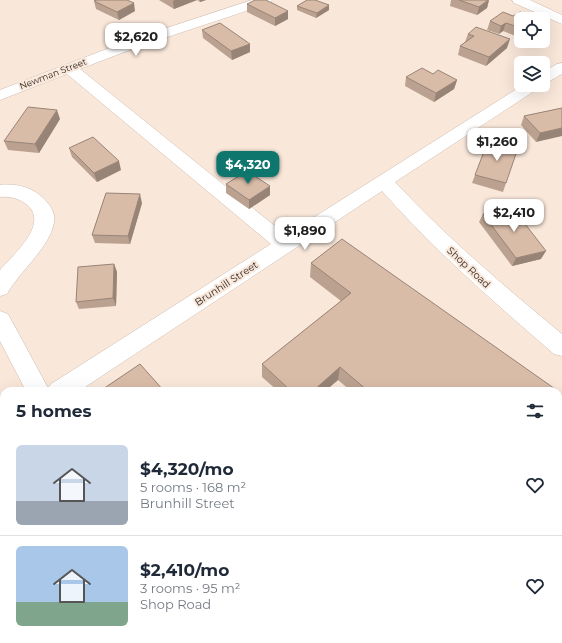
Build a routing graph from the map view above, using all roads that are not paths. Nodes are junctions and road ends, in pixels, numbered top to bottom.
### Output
1 (265, 0) edge
2 (519, 0) edge
3 (562, 20) edge
4 (562, 67) edge
5 (68, 68) junction
6 (550, 75) edge
7 (523, 92) edge
8 (0, 95) edge
9 (383, 181) junction
10 (0, 191) edge
11 (285, 245) junction
12 (0, 288) edge
13 (0, 320) edge
14 (562, 347) edge
15 (36, 387) edge
16 (65, 387) edge

1 - 5 street, Newman Street
2 - 3 street
4 - 6 street
5 - 8 street, Newman Street
5 - 11 street
7 - 9 street, Brunhill Street
9 - 11 street, Brunhill Street
9 - 14 street, Shop Road
10 - 12 street
11 - 16 street, Brunhill Street
13 - 15 street

